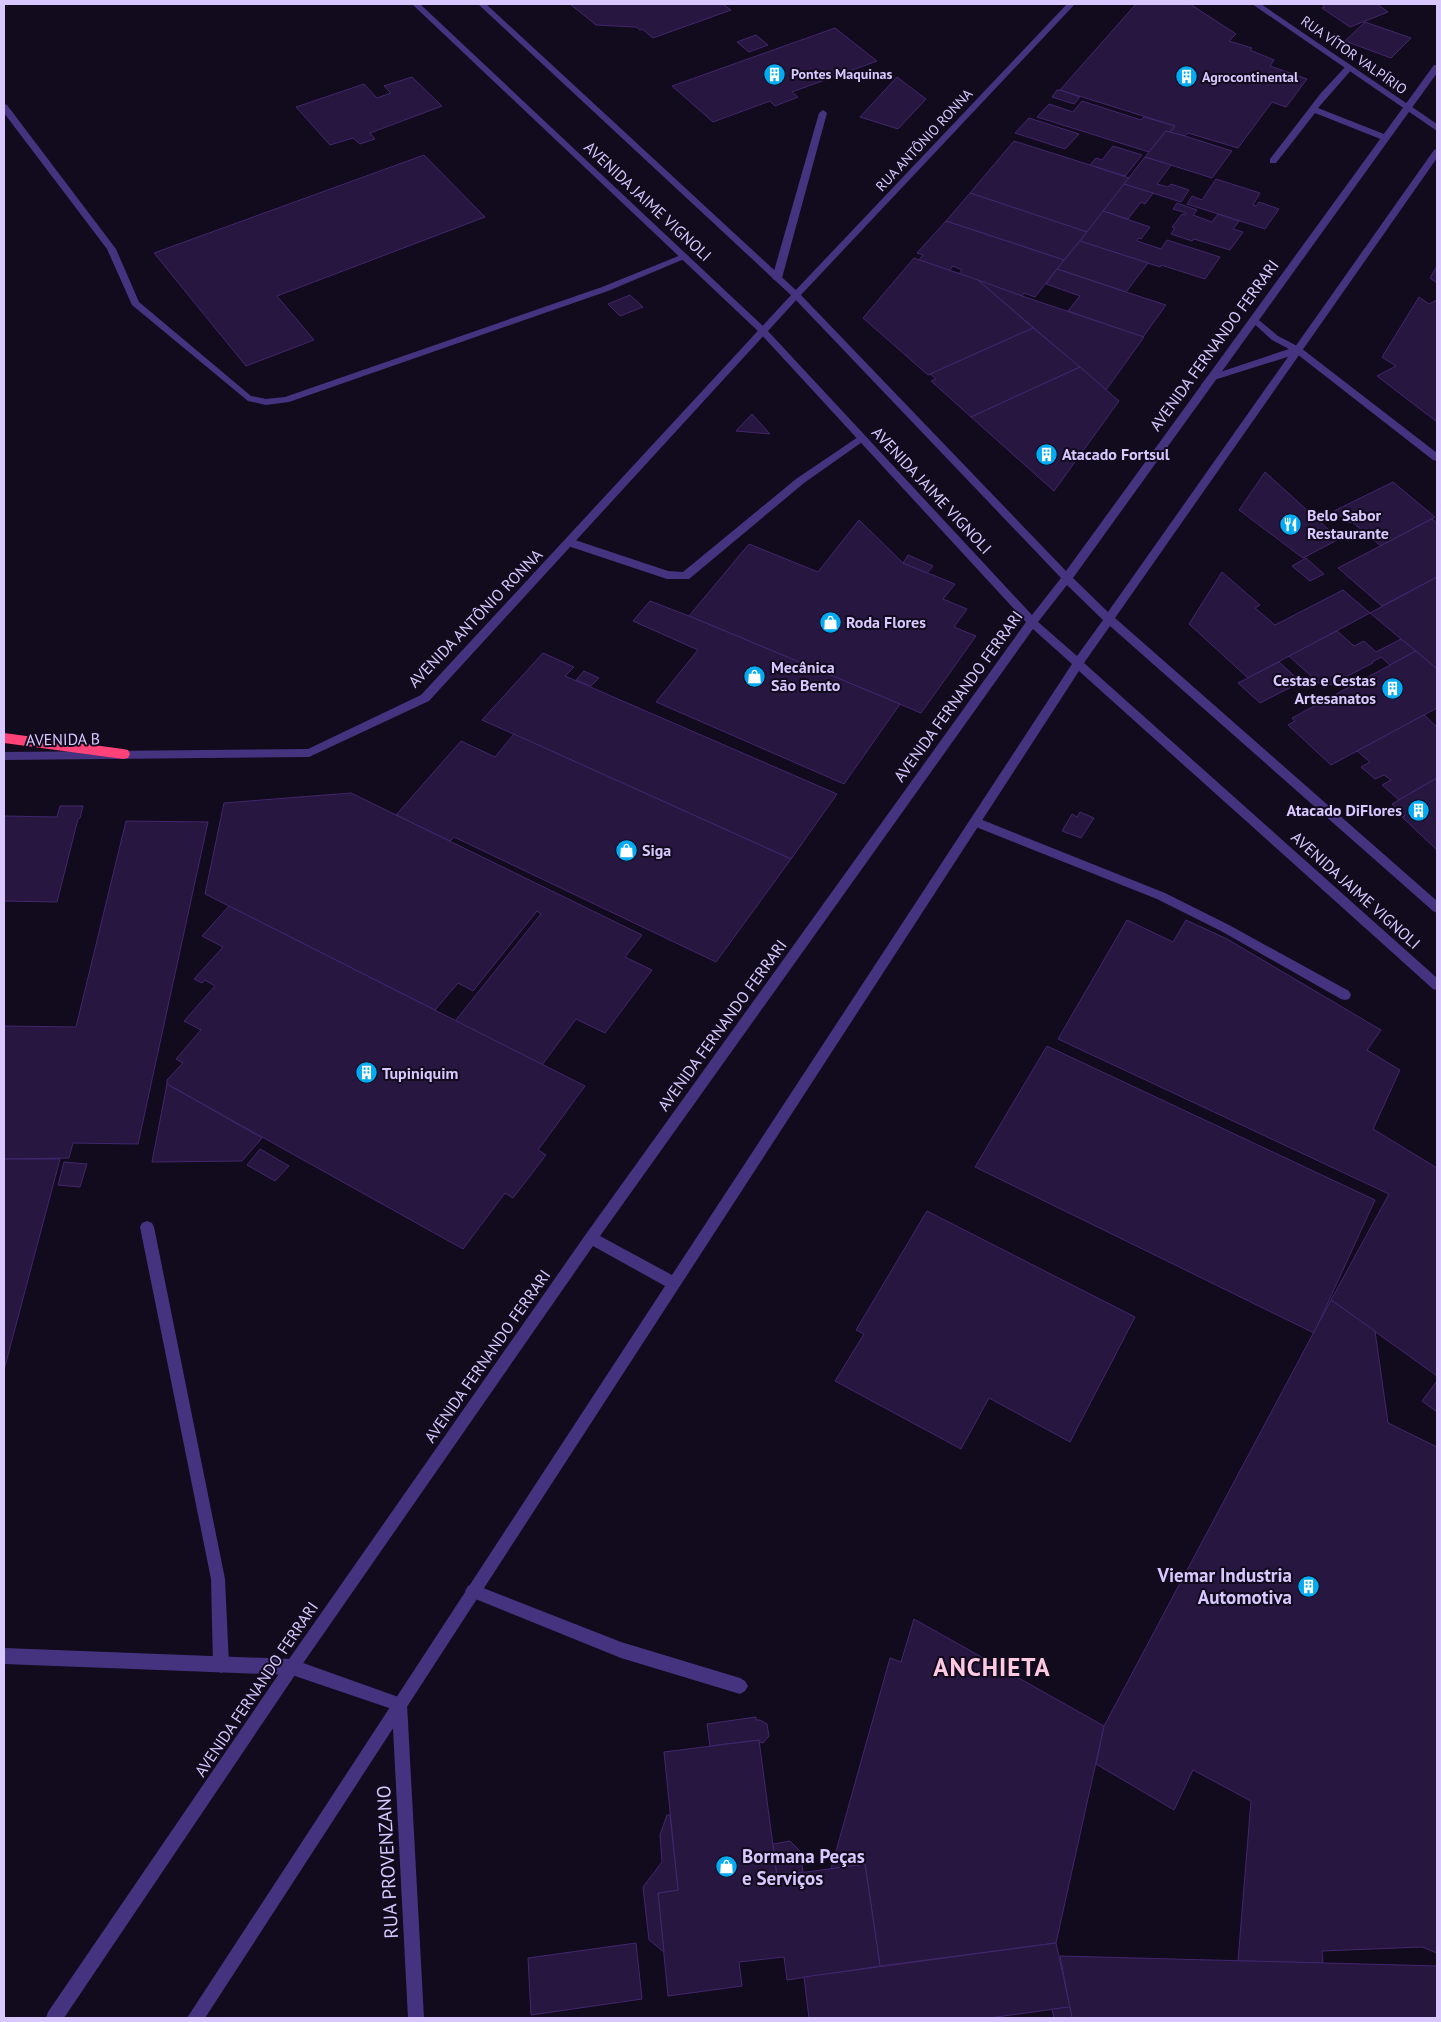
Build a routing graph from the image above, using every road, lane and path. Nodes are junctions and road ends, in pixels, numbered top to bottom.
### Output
1 (416, 4) edge
2 (482, 4) edge
3 (1072, 4) edge
4 (1256, 4) edge
5 (1437, 67) edge
6 (1348, 68) junction
7 (4, 107) edge
8 (1407, 108) junction
9 (1313, 110) junction
10 (823, 113) dead end
11 (1437, 128) edge
12 (1386, 138) junction
13 (1437, 152) edge
14 (1273, 161) dead end
15 (684, 257) junction
16 (777, 278) junction
17 (796, 295) junction
18 (1254, 319) junction
19 (763, 331) junction
20 (1298, 350) junction
21 (1204, 388) junction
22 (861, 438) junction
23 (1437, 458) edge
24 (569, 542) junction
25 (1066, 578) junction
26 (1109, 619) junction
27 (1032, 622) junction
28 (1079, 662) junction
29 (4, 738) edge
30 (123, 754) junction
31 (4, 756) edge
32 (974, 822) junction
33 (1437, 908) edge
34 (1437, 985) edge
35 (1345, 995) dead end
36 (147, 1227) dead end
37 (591, 1238) junction
38 (673, 1283) junction
39 (473, 1590) junction
40 (4, 1656) edge
41 (221, 1665) junction
42 (292, 1666) junction
43 (740, 1686) dead end
44 (399, 1704) junction
45 (54, 2018) edge
46 (195, 2018) edge
47 (416, 2018) edge

1 - 15 street, AVENIDA JAIME VIGNOLI
2 - 16 street, AVENIDA JAIME VIGNOLI
3 - 17 street, RUA ANTÔNIO RONNA
4 - 6 street, RUA VÍTOR VALPÍRIO
5 - 8 street, AVENIDA FERNANDO FERRARI
6 - 8 street, RUA VÍTOR VALPÍRIO
6 - 9 street
7 - 15 street
8 - 11 street, RUA VÍTOR VALPÍRIO
8 - 12 street, AVENIDA FERNANDO FERRARI
9 - 12 street
9 - 14 street
10 - 16 street
12 - 18 street, AVENIDA FERNANDO FERRARI
13 - 20 street
15 - 19 street, AVENIDA JAIME VIGNOLI
16 - 17 street, AVENIDA JAIME VIGNOLI
17 - 19 street, RUA ANTÔNIO RONNA
17 - 25 street, AVENIDA JAIME VIGNOLI
18 - 20 street
18 - 21 street, AVENIDA FERNANDO FERRARI
19 - 22 street, AVENIDA JAIME VIGNOLI
19 - 24 street, AVENIDA ANTÔNIO RONNA
20 - 21 street
20 - 23 street
20 - 26 street
21 - 25 street, AVENIDA FERNANDO FERRARI
22 - 24 street
22 - 27 street, AVENIDA JAIME VIGNOLI
24 - 30 street, AVENIDA ANTÔNIO RONNA
25 - 26 street, AVENIDA JAIME VIGNOLI
25 - 27 street, AVENIDA FERNANDO FERRARI
26 - 28 street
26 - 33 street, AVENIDA JAIME VIGNOLI
27 - 28 street, AVENIDA JAIME VIGNOLI
27 - 37 street, AVENIDA FERNANDO FERRARI
28 - 32 street
28 - 34 street, AVENIDA JAIME VIGNOLI
29 - 30 highway
30 - 31 street, AVENIDA B
32 - 35 street
32 - 38 street
36 - 41 street
37 - 38 street
37 - 42 street, AVENIDA FERNANDO FERRARI
38 - 39 street
39 - 43 street
39 - 44 street
40 - 41 street
41 - 42 street
42 - 44 street
42 - 45 street, AVENIDA FERNANDO FERRARI
44 - 46 street
44 - 47 street, RUA PROVENZANO

